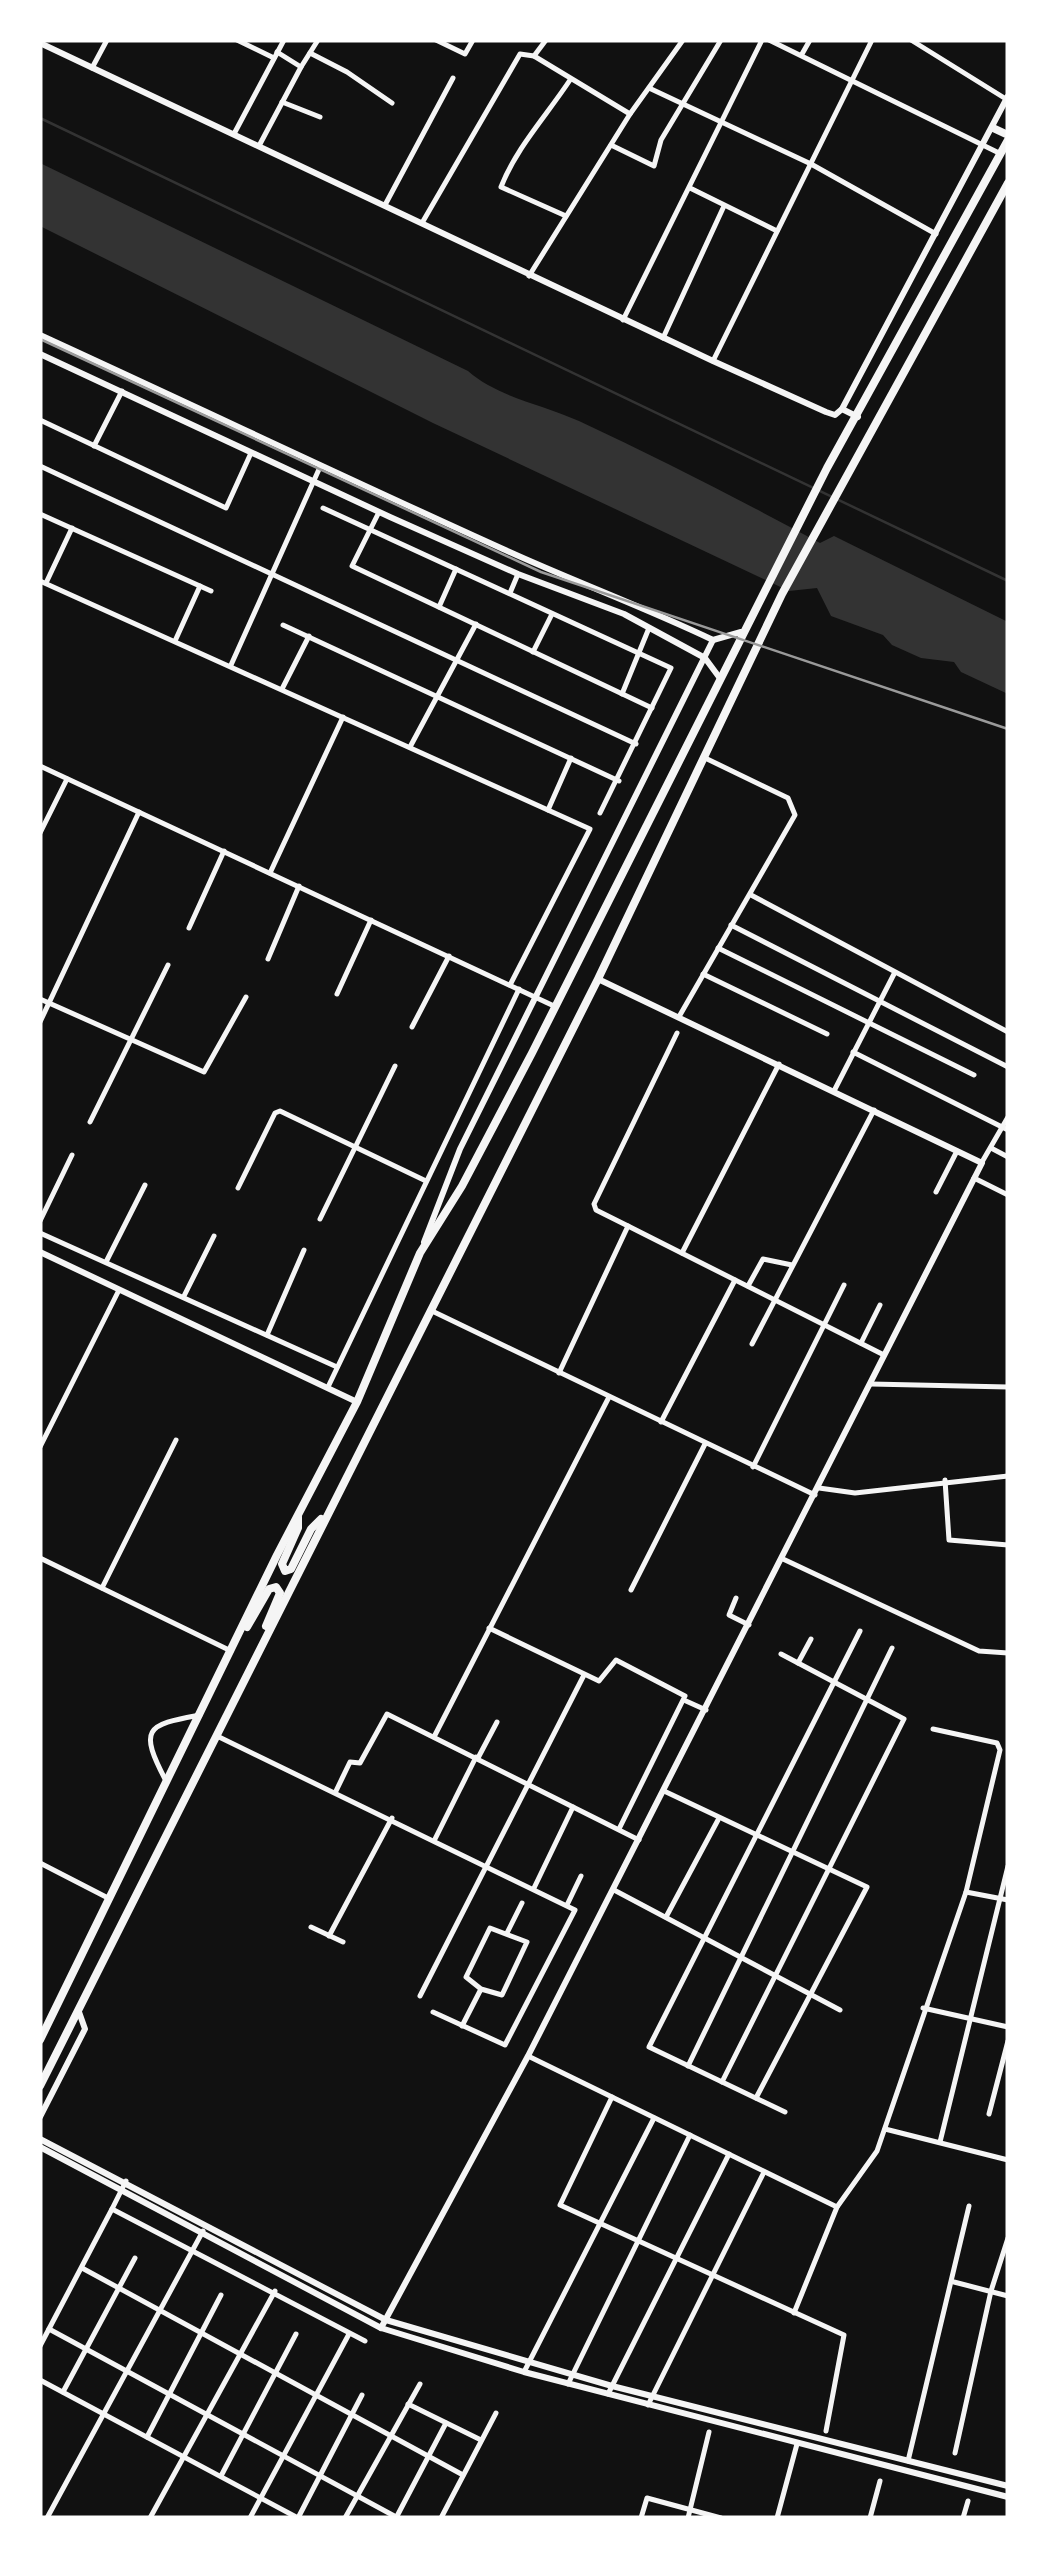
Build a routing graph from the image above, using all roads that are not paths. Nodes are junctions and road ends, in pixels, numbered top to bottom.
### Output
1 (107, 40) edge
2 (236, 40) edge
3 (284, 40) edge
4 (318, 40) edge
5 (436, 40) edge
6 (472, 40) edge
7 (546, 40) edge
8 (684, 40) edge
9 (721, 40) edge
10 (766, 40) edge
11 (810, 40) edge
12 (872, 40) edge
13 (911, 40) edge
14 (42, 42) edge
15 (310, 54) junction
16 (802, 54) junction
17 (276, 55) junction
18 (534, 56) junction
19 (301, 67) junction
20 (92, 68) junction
21 (453, 78) dead end
22 (570, 80) junction
23 (851, 83) junction
24 (649, 88) junction
25 (1007, 97) edge
26 (282, 102) junction
27 (392, 103) dead end
28 (681, 103) junction
29 (630, 114) junction
30 (320, 117) dead end
31 (719, 122) junction
32 (993, 128) junction
33 (235, 132) junction
34 (1008, 138) edge
35 (260, 144) junction
36 (610, 144) junction
37 (985, 145) junction
38 (1001, 153) junction
39 (811, 164) junction
40 (1008, 183) edge
41 (690, 188) junction
42 (385, 205) junction
43 (724, 206) junction
44 (566, 216) junction
45 (422, 223) junction
46 (778, 232) junction
47 (936, 234) junction
48 (529, 276) junction
49 (623, 320) junction
50 (40, 334) edge
51 (663, 338) junction
52 (40, 354) edge
53 (713, 361) junction
54 (111, 368) junction
55 (104, 384) junction
56 (122, 391) junction
57 (842, 410) junction
58 (858, 416) junction
59 (40, 420) edge
60 (94, 446) junction
61 (252, 451) junction
62 (40, 466) edge
63 (320, 467) junction
64 (314, 481) junction
65 (324, 508) dead end
66 (379, 512) junction
67 (40, 514) edge
68 (72, 528) junction
69 (370, 529) junction
70 (456, 569) junction
71 (518, 574) junction
72 (271, 575) junction
73 (43, 582) edge
74 (200, 586) junction
75 (211, 591) dead end
76 (510, 593) junction
77 (439, 607) junction
78 (552, 613) junction
79 (476, 624) junction
80 (284, 625) dead end
81 (650, 628) junction
82 (740, 632) junction
83 (309, 636) junction
84 (713, 640) junction
85 (175, 641) junction
86 (533, 652) junction
87 (641, 654) junction
88 (705, 658) junction
89 (454, 660) junction
90 (231, 666) junction
91 (719, 677) junction
92 (282, 689) junction
93 (622, 694) junction
94 (436, 695) junction
95 (652, 708) junction
96 (344, 717) junction
97 (636, 744) junction
98 (410, 747) junction
99 (703, 757) junction
100 (571, 758) junction
101 (40, 766) edge
102 (67, 778) junction
103 (619, 781) junction
104 (548, 810) junction
105 (139, 812) junction
106 (600, 813) dead end
107 (40, 833) edge
108 (224, 851) junction
109 (270, 873) junction
110 (299, 886) junction
111 (750, 894) junction
112 (371, 920) junction
113 (731, 924) junction
114 (189, 928) dead end
115 (718, 948) junction
116 (449, 956) junction
117 (268, 958) dead end
118 (168, 965) dead end
119 (703, 974) junction
120 (894, 974) junction
121 (598, 979) junction
122 (510, 984) junction
123 (519, 989) junction
124 (337, 994) dead end
125 (246, 996) dead end
126 (536, 996) junction
127 (40, 1000) edge
128 (880, 1002) junction
129 (49, 1004) junction
130 (554, 1006) junction
131 (680, 1016) junction
132 (40, 1022) edge
133 (868, 1023) junction
134 (412, 1027) dead end
135 (1008, 1032) edge
136 (677, 1033) dead end
137 (827, 1034) dead end
138 (130, 1040) junction
139 (853, 1052) junction
140 (780, 1063) junction
141 (395, 1066) dead end
142 (1008, 1066) edge
143 (974, 1075) dead end
144 (834, 1091) junction
145 (874, 1110) junction
146 (1008, 1117) edge
147 (90, 1122) dead end
148 (1005, 1129) edge
149 (355, 1148) junction
150 (991, 1148) junction
151 (957, 1151) junction
152 (72, 1155) dead end
153 (1008, 1157) edge
154 (982, 1163) junction
155 (974, 1178) junction
156 (427, 1182) junction
157 (144, 1185) dead end
158 (238, 1188) dead end
159 (936, 1192) dead end
160 (1008, 1195) edge
161 (320, 1219) dead end
162 (40, 1221) edge
163 (628, 1226) junction
164 (40, 1232) edge
165 (214, 1236) dead end
166 (304, 1250) dead end
167 (40, 1252) edge
168 (420, 1252) junction
169 (682, 1253) junction
170 (106, 1262) junction
171 (792, 1266) junction
172 (736, 1280) junction
173 (844, 1285) dead end
174 (748, 1286) junction
175 (119, 1290) junction
176 (184, 1296) junction
177 (774, 1299) junction
178 (880, 1305) dead end
179 (430, 1310) junction
180 (824, 1324) junction
181 (267, 1335) junction
182 (861, 1343) junction
183 (752, 1344) dead end
184 (886, 1356) junction
185 (338, 1367) junction
186 (559, 1373) junction
187 (871, 1384) junction
188 (1008, 1387) edge
189 (328, 1388) junction
190 (609, 1397) junction
191 (357, 1402) junction
192 (661, 1422) junction
193 (176, 1440) dead end
194 (705, 1444) junction
195 (40, 1448) edge
196 (753, 1467) junction
197 (1008, 1476) edge
198 (944, 1480) junction
199 (817, 1492) junction
200 (328, 1513) junction
201 (298, 1516) junction
202 (1008, 1545) edge
203 (40, 1558) edge
204 (783, 1559) junction
205 (102, 1588) junction
206 (631, 1590) dead end
207 (736, 1598) dead end
208 (749, 1625) junction
209 (489, 1628) junction
210 (860, 1631) dead end
211 (240, 1633) junction
212 (811, 1639) dead end
213 (262, 1644) junction
214 (892, 1648) dead end
215 (231, 1651) junction
216 (781, 1654) dead end
217 (1008, 1654) edge
218 (798, 1663) junction
219 (584, 1674) junction
220 (834, 1682) junction
221 (867, 1698) junction
222 (686, 1701) junction
223 (706, 1710) junction
224 (200, 1714) junction
225 (497, 1722) dead end
226 (932, 1729) dead end
227 (434, 1735) junction
228 (217, 1736) junction
229 (477, 1758) junction
230 (167, 1784) junction
231 (529, 1785) junction
232 (664, 1791) junction
233 (336, 1792) junction
234 (574, 1807) junction
235 (392, 1818) junction
236 (718, 1820) junction
237 (618, 1830) junction
238 (756, 1836) junction
239 (435, 1839) junction
240 (639, 1840) junction
241 (792, 1852) junction
242 (40, 1863) edge
243 (489, 1866) junction
244 (1008, 1866) edge
245 (828, 1868) junction
246 (581, 1876) dead end
247 (534, 1888) junction
248 (614, 1890) junction
249 (966, 1892) junction
250 (1004, 1899) edge
251 (111, 1900) junction
252 (522, 1903) dead end
253 (567, 1904) junction
254 (666, 1917) junction
255 (311, 1927) dead end
256 (507, 1933) junction
257 (328, 1936) junction
258 (704, 1938) junction
259 (343, 1942) dead end
260 (741, 1958) junction
261 (775, 1976) junction
262 (481, 1989) junction
263 (810, 1995) junction
264 (420, 1996) dead end
265 (923, 2008) junction
266 (840, 2010) dead end
267 (78, 2012) junction
268 (434, 2012) dead end
269 (971, 2018) junction
270 (462, 2026) junction
271 (1008, 2027) edge
272 (40, 2040) edge
273 (1008, 2041) edge
274 (528, 2056) junction
275 (688, 2066) junction
276 (722, 2082) junction
277 (40, 2086) edge
278 (612, 2097) junction
279 (756, 2098) junction
280 (785, 2112) dead end
281 (989, 2114) dead end
282 (40, 2118) edge
283 (654, 2118) junction
284 (884, 2128) junction
285 (690, 2135) junction
286 (940, 2142) junction
287 (40, 2143) edge
288 (729, 2154) junction
289 (1008, 2160) edge
290 (764, 2172) junction
291 (124, 2185) junction
292 (969, 2206) dead end
293 (837, 2207) junction
294 (112, 2209) junction
295 (206, 2224) junction
296 (600, 2226) junction
297 (201, 2235) junction
298 (1008, 2238) edge
299 (637, 2242) junction
300 (194, 2250) junction
301 (675, 2257) junction
302 (135, 2258) dead end
303 (82, 2268) junction
304 (711, 2272) junction
305 (954, 2282) junction
306 (119, 2287) junction
307 (275, 2290) junction
308 (991, 2291) junction
309 (221, 2295) dead end
310 (1008, 2296) edge
311 (161, 2310) junction
312 (794, 2314) junction
313 (386, 2320) junction
314 (382, 2328) junction
315 (49, 2329) junction
316 (200, 2334) junction
317 (296, 2334) dead end
318 (349, 2334) junction
319 (366, 2341) dead end
320 (40, 2346) edge
321 (86, 2349) junction
322 (240, 2355) junction
323 (530, 2363) junction
324 (524, 2372) junction
325 (277, 2373) junction
326 (126, 2374) junction
327 (572, 2374) junction
328 (40, 2380) edge
329 (420, 2384) dead end
330 (568, 2384) junction
331 (612, 2386) junction
332 (63, 2392) junction
333 (316, 2394) junction
334 (608, 2394) junction
335 (652, 2394) junction
336 (168, 2395) junction
337 (362, 2396) dead end
338 (408, 2404) junction
339 (648, 2405) junction
340 (701, 2408) junction
341 (496, 2413) dead end
342 (104, 2414) junction
343 (207, 2414) junction
344 (352, 2416) junction
345 (699, 2417) junction
346 (446, 2423) junction
347 (709, 2432) dead end
348 (826, 2432) dead end
349 (244, 2434) junction
350 (147, 2437) junction
351 (798, 2437) junction
352 (390, 2438) junction
353 (481, 2440) junction
354 (954, 2454) dead end
355 (184, 2456) junction
356 (283, 2456) junction
357 (428, 2458) junction
358 (906, 2467) junction
359 (463, 2475) junction
360 (221, 2476) junction
361 (319, 2477) junction
362 (880, 2481) dead end
363 (1008, 2486) edge
364 (358, 2497) junction
365 (1008, 2497) edge
366 (261, 2498) junction
367 (968, 2501) dead end
368 (689, 2514) edge
369 (47, 2518) edge
370 (150, 2518) edge
371 (250, 2518) edge
372 (298, 2518) edge
373 (345, 2518) edge
374 (397, 2518) edge
375 (440, 2518) edge
376 (640, 2518) edge
377 (720, 2518) edge
378 (777, 2518) edge
379 (870, 2518) edge
380 (963, 2518) edge

1 - 20 street
2 - 17 street
3 - 17 street
4 - 15 street
5 - 6 street
7 - 18 street
8 - 24 street
9 - 28 street
10 - 16 street
10 - 31 street
11 - 16 street
12 - 23 street
13 - 25 street
14 - 20 street
15 - 19 street
15 - 27 street
16 - 23 street
17 - 19 street
17 - 33 street
18 - 22 street
18 - 45 street
19 - 26 street
20 - 33 street
21 - 42 street
22 - 29 street
22 - 44 street
23 - 37 street
23 - 39 street
24 - 28 street
24 - 29 street
25 - 32 street
26 - 30 street
26 - 35 street
28 - 31 street
28 - 36 street
29 - 36 street
31 - 39 street
31 - 41 street
32 - 34 main road
32 - 37 street
33 - 35 street
34 - 38 main road
35 - 42 street
36 - 44 street
37 - 38 street
37 - 47 street
38 - 58 main road
39 - 46 street
39 - 47 street
40 - 99 main road
41 - 43 street
41 - 49 street
42 - 45 street
43 - 46 street
43 - 51 street
44 - 48 street
45 - 48 street
46 - 53 street
47 - 57 street
48 - 49 street
49 - 51 street
50 - 54 street
51 - 53 street
52 - 55 street
53 - 57 street
54 - 55 street
54 - 63 street
55 - 56 street
56 - 60 street
56 - 61 street
57 - 58 street
58 - 82 main road
59 - 60 street
60 - 61 street
61 - 64 street
62 - 72 street
63 - 64 street
63 - 84 street
64 - 66 street
64 - 72 street
65 - 69 street
66 - 69 street
66 - 71 street
67 - 68 street
68 - 73 street
68 - 74 street
69 - 70 street
69 - 77 street
70 - 76 street
70 - 77 street
71 - 76 street
71 - 81 street
72 - 89 street
72 - 90 street
73 - 85 street
74 - 75 street
74 - 85 street
76 - 78 street
77 - 79 street
78 - 86 street
78 - 87 street
79 - 86 street
79 - 89 street
80 - 83 street
81 - 87 street
81 - 88 street
82 - 84 street
82 - 91 main road
83 - 92 street
83 - 94 street
84 - 88 street
85 - 90 street
86 - 93 street
87 - 93 street
87 - 95 street
88 - 91 street
88 - 126 street
89 - 94 street
89 - 97 street
90 - 92 street
91 - 130 main road
92 - 96 street
93 - 95 street
94 - 98 street
94 - 100 street
95 - 97 street
96 - 98 street
96 - 109 street
97 - 103 street
98 - 104 street
99 - 111 street
99 - 121 main road
100 - 103 street
100 - 104 street
101 - 102 street
102 - 105 street
102 - 107 street
103 - 106 street
104 - 122 street
105 - 108 street
105 - 129 street
108 - 109 street
108 - 114 street
109 - 110 street
110 - 112 street
110 - 117 street
111 - 113 street
111 - 120 street
112 - 116 street
112 - 124 street
113 - 115 street
113 - 128 street
115 - 119 street
115 - 133 street
116 - 122 street
116 - 134 street
118 - 138 street
119 - 131 street
119 - 137 street
120 - 128 street
120 - 135 street
121 - 131 street
121 - 179 main road
122 - 123 street
123 - 126 street
123 - 156 street
125 - 138 street
126 - 130 street
126 - 168 street
127 - 129 street
128 - 133 street
128 - 142 street
129 - 132 street
129 - 138 street
130 - 168 main road
131 - 140 street
133 - 139 street
133 - 143 street
136 - 163 street
138 - 147 street
139 - 144 street
139 - 148 street
140 - 144 street
140 - 169 street
141 - 149 street
144 - 145 street
145 - 151 street
145 - 171 street
146 - 148 street
148 - 150 street
149 - 156 street
149 - 158 street
149 - 161 street
150 - 153 street
150 - 154 street
151 - 154 street
151 - 159 street
152 - 162 street
154 - 155 street
155 - 160 street
155 - 184 street
156 - 185 street
157 - 170 street
163 - 169 street
163 - 186 street
164 - 170 street
165 - 176 street
166 - 181 street
167 - 175 street
168 - 191 main road
169 - 172 street
170 - 176 street
171 - 174 street
171 - 177 street
172 - 174 street
172 - 192 street
173 - 180 street
174 - 177 street
175 - 189 street
175 - 195 street
176 - 181 street
177 - 180 street
177 - 183 street
178 - 182 street
179 - 186 street
179 - 200 main road
180 - 182 street
180 - 196 street
181 - 185 street
182 - 184 street
184 - 187 street
185 - 189 street
186 - 190 street
187 - 188 street
187 - 199 street
189 - 191 street
190 - 192 street
190 - 209 street
191 - 201 main road
192 - 194 street
193 - 205 street
194 - 196 street
194 - 206 street
196 - 199 street
197 - 198 street
198 - 199 street
198 - 202 street
199 - 204 street
200 - 201 main road
200 - 213 main road
201 - 211 main road
203 - 205 street
204 - 208 street
204 - 217 street
205 - 215 street
207 - 208 street
208 - 223 street
209 - 219 street
209 - 227 street
210 - 220 street
211 - 213 main road
211 - 215 main road
212 - 218 street
213 - 228 main road
214 - 221 street
215 - 224 main road
216 - 218 street
218 - 220 street
219 - 222 street
219 - 231 street
220 - 221 street
220 - 238 street
221 - 241 street
221 - 245 street
222 - 223 street
222 - 237 street
223 - 232 street
224 - 230 main road
224 - 230 street
225 - 229 street
226 - 249 street
227 - 229 street
227 - 233 street
228 - 233 street
228 - 267 main road
229 - 231 street
229 - 239 street
230 - 251 main road
231 - 234 street
231 - 243 street
232 - 236 street
232 - 240 street
233 - 235 street
234 - 237 street
234 - 247 street
235 - 239 street
235 - 257 street
236 - 238 street
236 - 254 street
237 - 240 street
238 - 241 street
238 - 258 street
239 - 243 street
240 - 248 street
241 - 245 street
241 - 260 street
242 - 251 street
243 - 247 street
243 - 264 street
244 - 250 street
245 - 261 street
245 - 263 street
246 - 253 street
247 - 253 street
248 - 254 street
248 - 274 street
249 - 250 street
249 - 265 street
250 - 269 street
251 - 272 main road
252 - 256 street
253 - 270 street
254 - 258 street
255 - 257 street
256 - 262 street
256 - 262 street
257 - 259 street
258 - 260 street
258 - 275 street
260 - 261 street
260 - 275 street
261 - 263 street
261 - 276 street
262 - 270 street
263 - 266 street
263 - 279 street
265 - 269 street
265 - 284 street
267 - 277 main road
267 - 282 street
268 - 270 street
269 - 271 street
269 - 286 street
273 - 281 street
274 - 278 street
274 - 313 street
275 - 276 street
276 - 279 street
278 - 283 street
278 - 296 street
279 - 280 street
283 - 285 street
283 - 296 street
284 - 286 street
284 - 293 street
285 - 288 street
285 - 299 street
286 - 289 street
287 - 291 street
287 - 291 street
288 - 290 street
288 - 301 street
290 - 293 street
290 - 304 street
291 - 294 street
291 - 295 street
291 - 297 street
292 - 305 street
293 - 312 street
294 - 300 street
294 - 303 street
295 - 297 street
295 - 313 street
296 - 299 street
296 - 323 street
297 - 300 street
297 - 314 street
298 - 308 street
299 - 301 street
299 - 327 street
300 - 307 street
300 - 311 street
301 - 304 street
301 - 331 street
302 - 306 street
303 - 306 street
303 - 315 street
304 - 312 street
304 - 335 street
305 - 308 street
305 - 358 street
306 - 311 street
306 - 321 street
307 - 318 street
307 - 322 street
308 - 310 street
308 - 354 street
309 - 316 street
311 - 316 street
311 - 326 street
312 - 348 street
313 - 314 street
313 - 323 street
314 - 324 street
315 - 320 street
315 - 321 street
316 - 322 street
316 - 336 street
317 - 325 street
318 - 319 street
318 - 333 street
321 - 326 street
321 - 332 street
322 - 325 street
322 - 343 street
323 - 324 street
323 - 327 street
324 - 330 street
325 - 333 street
325 - 349 street
326 - 336 street
326 - 342 street
327 - 330 street
327 - 331 street
328 - 332 street
329 - 338 street
330 - 334 street
331 - 334 street
331 - 335 street
332 - 342 street
333 - 344 street
333 - 356 street
334 - 339 street
335 - 339 street
335 - 340 street
336 - 343 street
336 - 350 street
337 - 344 street
338 - 346 street
338 - 352 street
339 - 345 street
340 - 345 street
340 - 351 street
341 - 353 street
342 - 350 street
342 - 369 street
343 - 349 street
343 - 355 street
344 - 352 street
344 - 361 street
345 - 351 street
346 - 353 street
346 - 357 street
347 - 368 street
349 - 356 street
349 - 360 street
350 - 355 street
351 - 358 street
351 - 378 street
352 - 357 street
352 - 364 street
353 - 359 street
355 - 360 street
355 - 370 street
356 - 361 street
356 - 366 street
357 - 359 street
357 - 374 street
358 - 363 street
358 - 365 street
359 - 375 street
360 - 366 street
361 - 364 street
361 - 372 street
362 - 379 street
364 - 373 street
364 - 374 street
366 - 371 street
366 - 372 street
367 - 380 street
368 - 376 street
368 - 377 street

